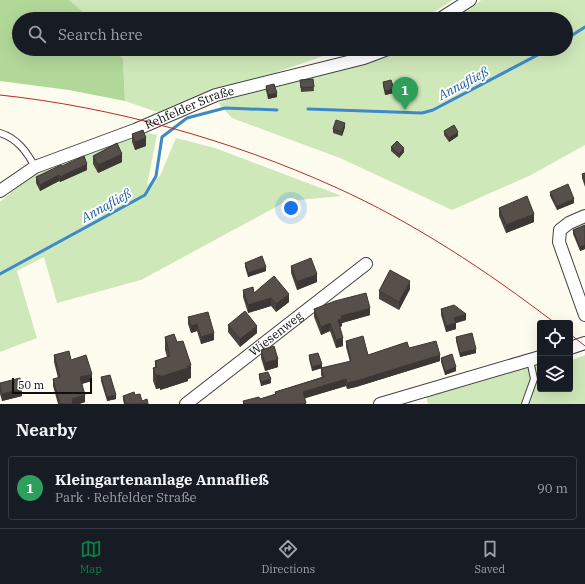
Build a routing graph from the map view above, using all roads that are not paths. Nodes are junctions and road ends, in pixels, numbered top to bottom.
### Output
1 (470, 0) edge
2 (451, 12) edge
3 (369, 56) edge
4 (0, 133) edge
5 (35, 168) junction
6 (0, 191) edge
7 (585, 216) edge
8 (366, 264) dead end
9 (585, 315) edge
10 (585, 343) edge
11 (573, 347) edge
12 (535, 359) edge
13 (186, 404) edge
14 (380, 404) edge
15 (525, 404) edge

1 - 2 street
3 - 5 street, Rehfelder Straße
4 - 5 lane
5 - 6 street, Rehfelder Straße
7 - 9 street
8 - 13 street, Wiesenweg
10 - 11 street
12 - 14 street
12 - 15 lane

